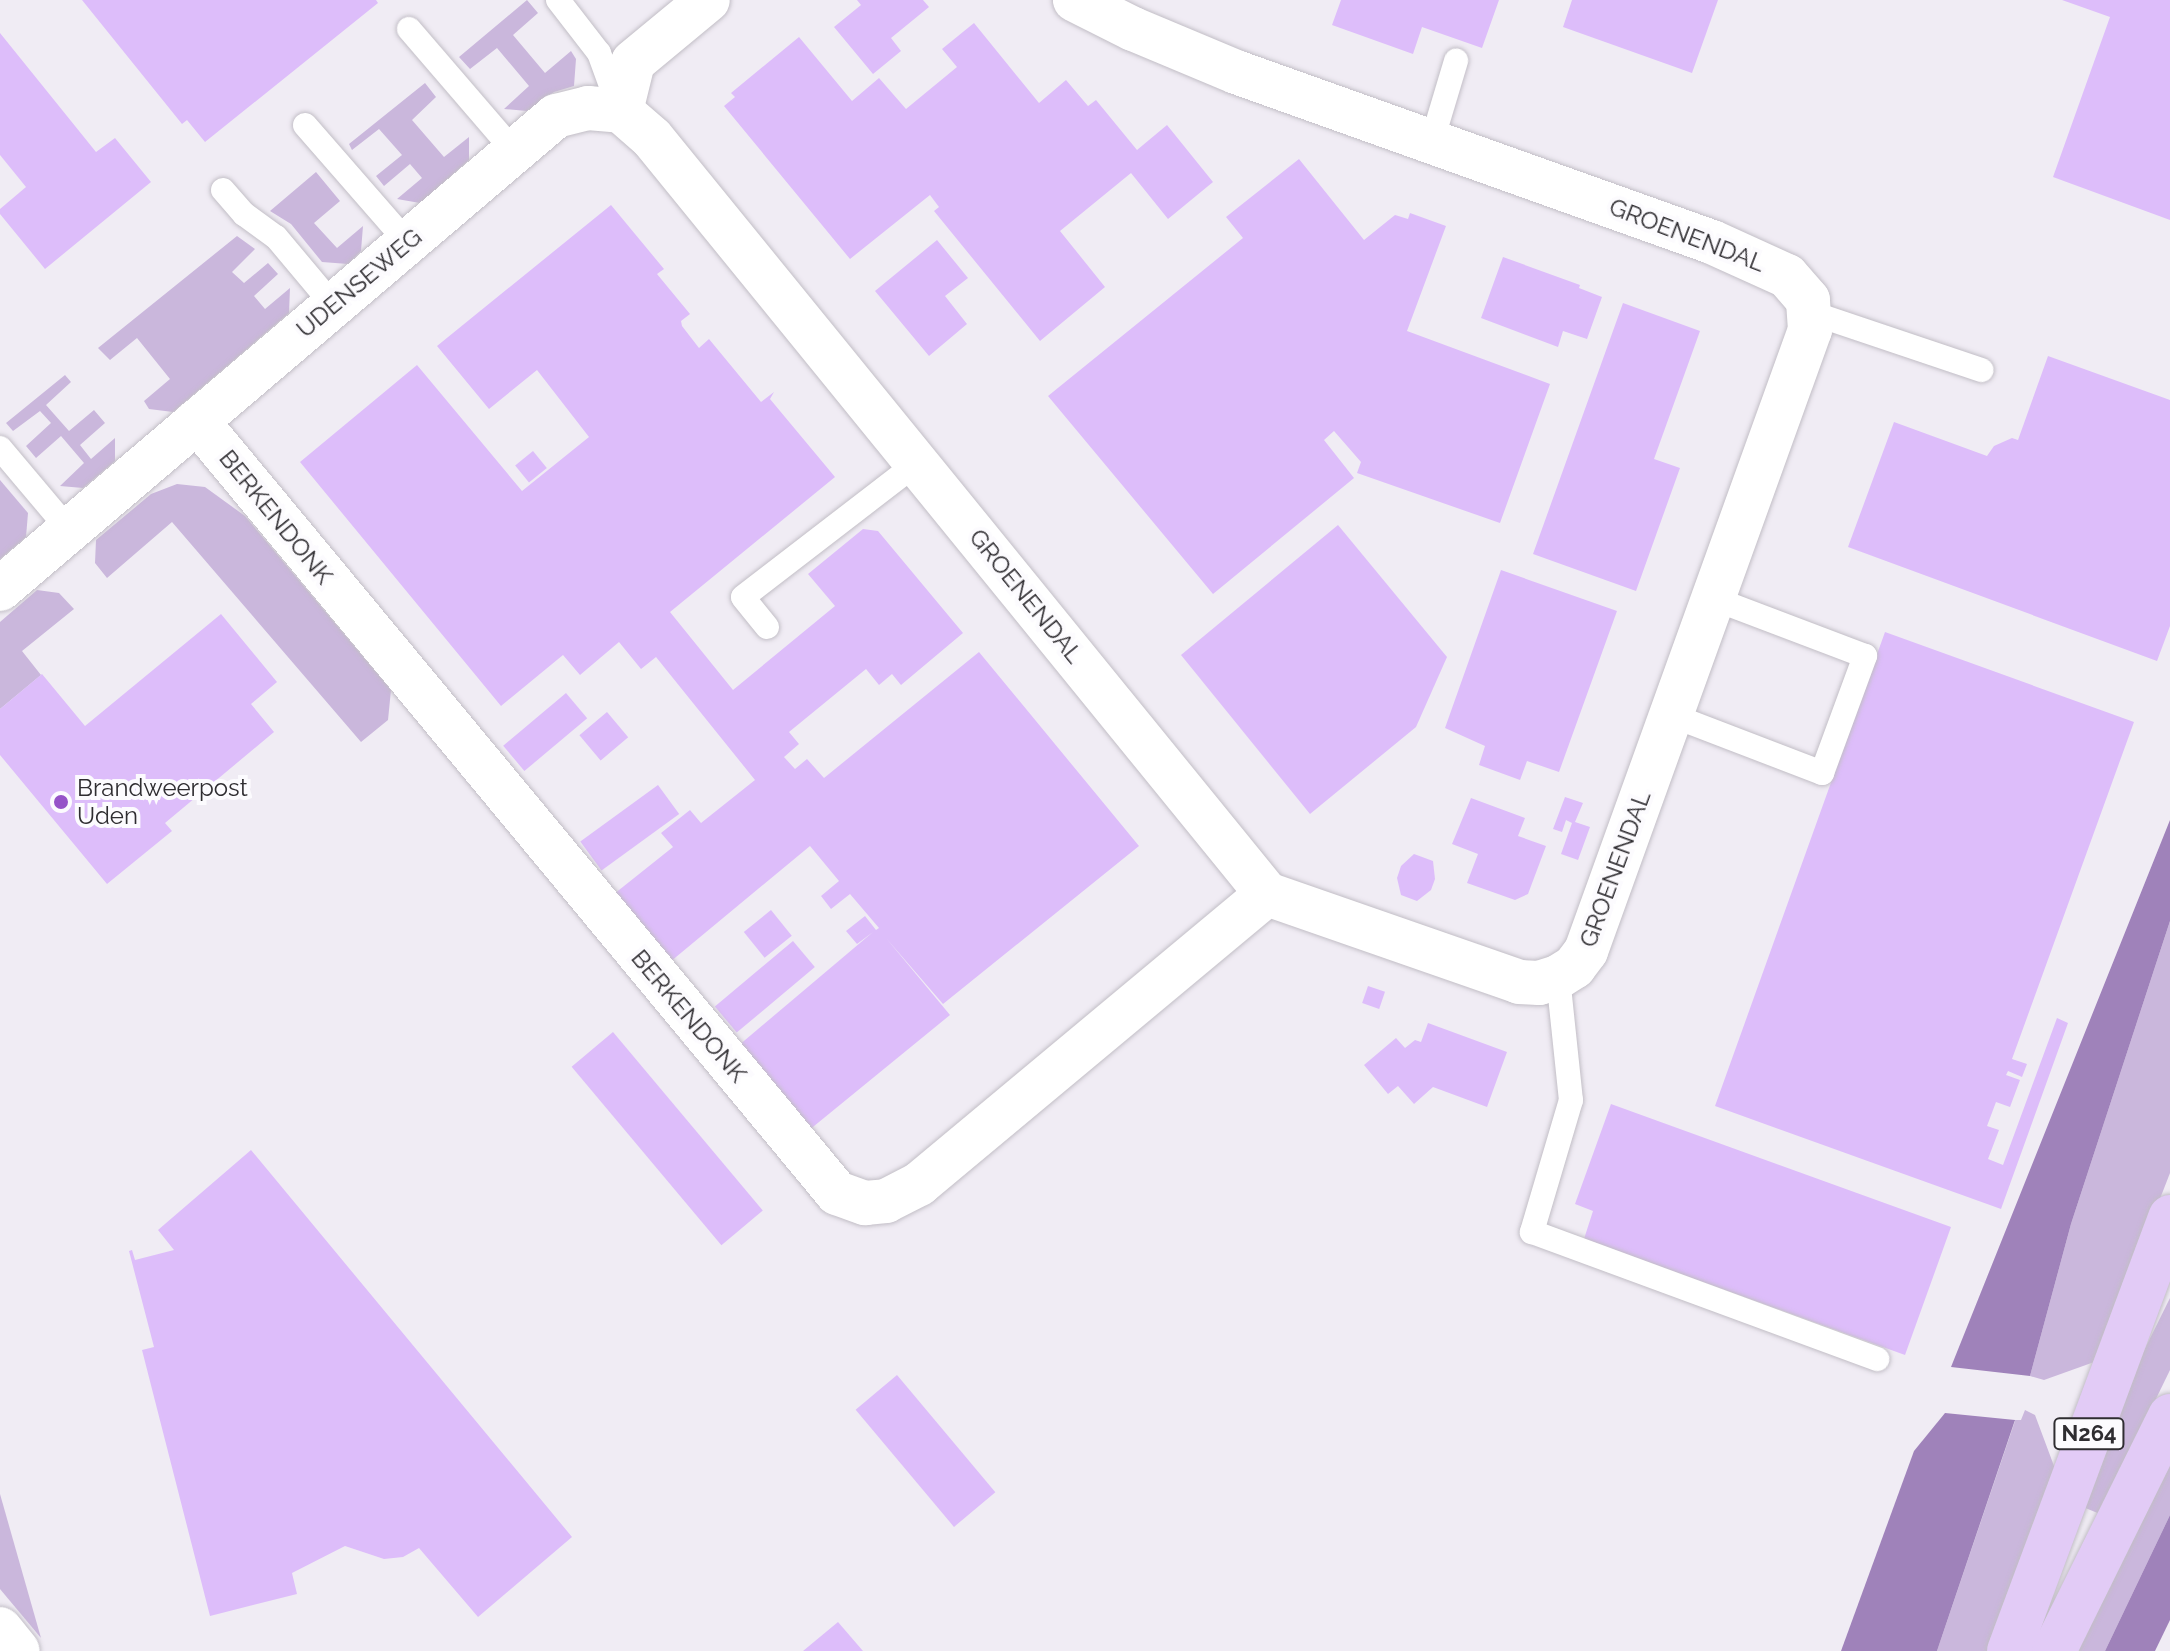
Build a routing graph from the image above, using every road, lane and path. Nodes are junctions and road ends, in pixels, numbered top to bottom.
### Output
1 (558, 0) edge
2 (708, 0) edge
3 (1075, 0) edge
4 (409, 29) dead end
5 (1456, 61) dead end
6 (621, 111) junction
7 (305, 125) dead end
8 (1432, 141) junction
9 (514, 151) junction
10 (223, 190) dead end
11 (407, 242) junction
12 (333, 305) junction
13 (1809, 312) junction
14 (1981, 370) dead end
15 (197, 421) junction
16 (0, 448) edge
17 (918, 462) junction
18 (69, 530) junction
19 (0, 589) edge
20 (1715, 599) junction
21 (767, 627) dead end
22 (1671, 715) junction
23 (1267, 894) junction
24 (1558, 977) junction
25 (2170, 1217) edge
26 (1877, 1359) dead end
27 (2170, 1416) edge
28 (0, 1629) edge
29 (18, 1651) edge
30 (2009, 1651) edge
31 (2054, 1651) edge

1 - 6 lane
2 - 6 street
3 - 8 street, GROENENDAL
4 - 9 lane
5 - 8 lane
6 - 9 street, UDENSEWEG
6 - 17 street, GROENENDAL
7 - 11 lane
8 - 13 street, GROENENDAL
9 - 11 street, UDENSEWEG
10 - 12 lane
11 - 12 street, UDENSEWEG
12 - 15 street, UDENSEWEG
13 - 14 lane
13 - 20 street, GROENENDAL
15 - 18 street, UDENSEWEG
15 - 23 street, BERKENDONK
16 - 18 lane
17 - 21 lane
17 - 23 street, GROENENDAL
18 - 19 street, UDENSEWEG
20 - 22 street, GROENENDAL
20 - 22 lane
22 - 24 street, GROENENDAL
23 - 24 street
24 - 26 lane
25 - 30 main road, N264
27 - 31 main road, N264
28 - 29 street

